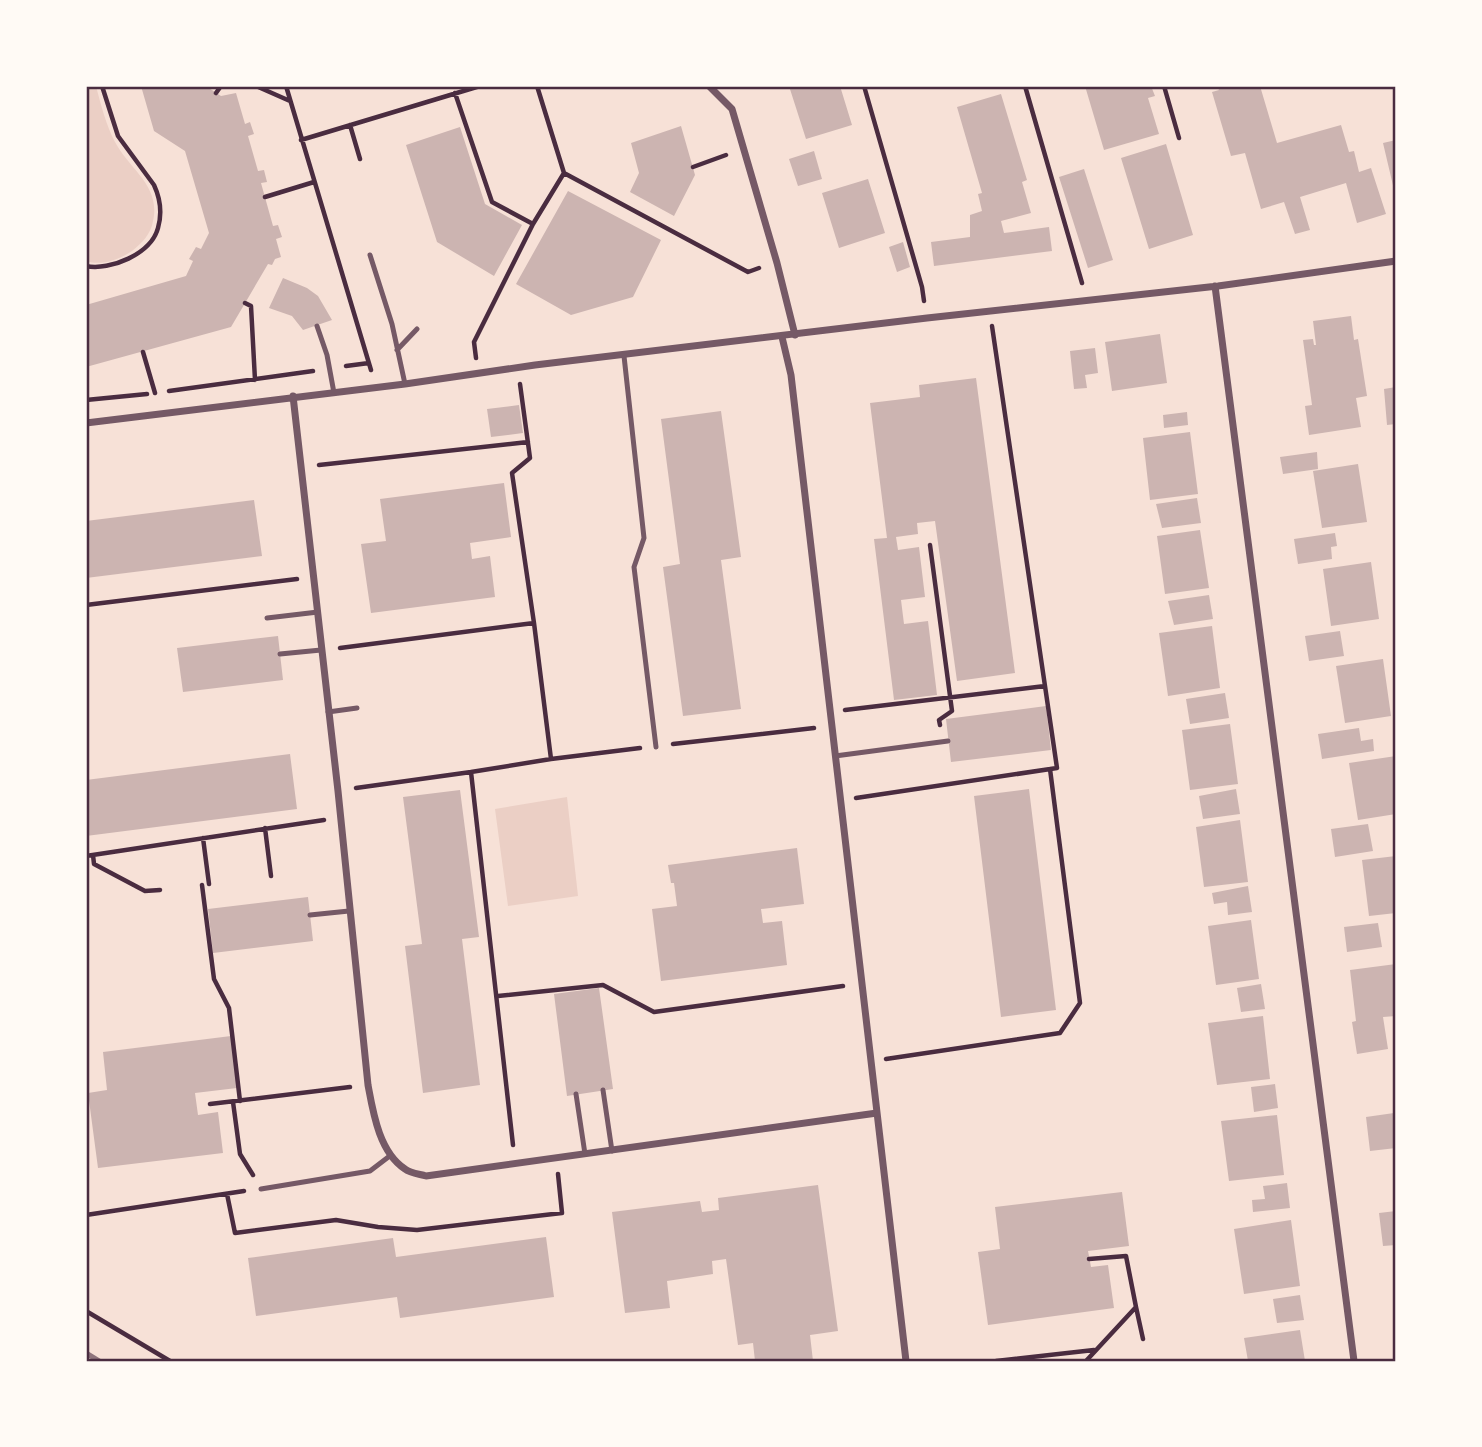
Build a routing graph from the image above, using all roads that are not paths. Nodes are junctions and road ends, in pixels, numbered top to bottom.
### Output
1 (709, 86) edge
2 (370, 255) dead end
3 (1396, 261) edge
4 (1215, 286) junction
5 (317, 326) dead end
6 (417, 329) dead end
7 (795, 335) junction
8 (782, 337) junction
9 (397, 349) junction
10 (624, 356) junction
11 (405, 384) junction
12 (334, 393) junction
13 (293, 396) junction
14 (86, 424) edge
15 (318, 612) junction
16 (267, 618) dead end
17 (321, 650) junction
18 (280, 654) dead end
19 (357, 708) dead end
20 (328, 712) junction
21 (945, 741) road end
22 (656, 747) road end
23 (835, 756) junction
24 (349, 911) junction
25 (310, 915) dead end
26 (603, 1090) dead end
27 (576, 1094) dead end
28 (877, 1113) junction
29 (612, 1151) junction
30 (585, 1154) junction
31 (391, 1155) junction
32 (261, 1189) road end
33 (906, 1361) edge
34 (1354, 1361) edge

1 - 7 street
2 - 9 lane
3 - 4 street
4 - 7 street
4 - 34 street
5 - 12 lane
6 - 9 lane
7 - 8 street
8 - 10 street
8 - 23 street
9 - 11 lane
10 - 11 street
10 - 22 lane
11 - 12 street
12 - 13 street
13 - 14 street
13 - 15 street
15 - 16 lane
15 - 17 street
17 - 18 lane
17 - 20 street
19 - 20 lane
20 - 24 street
21 - 23 lane
23 - 28 street
24 - 25 lane
24 - 31 street
26 - 29 lane
27 - 30 lane
28 - 29 street
28 - 33 street
29 - 30 street
30 - 31 street
31 - 32 lane

